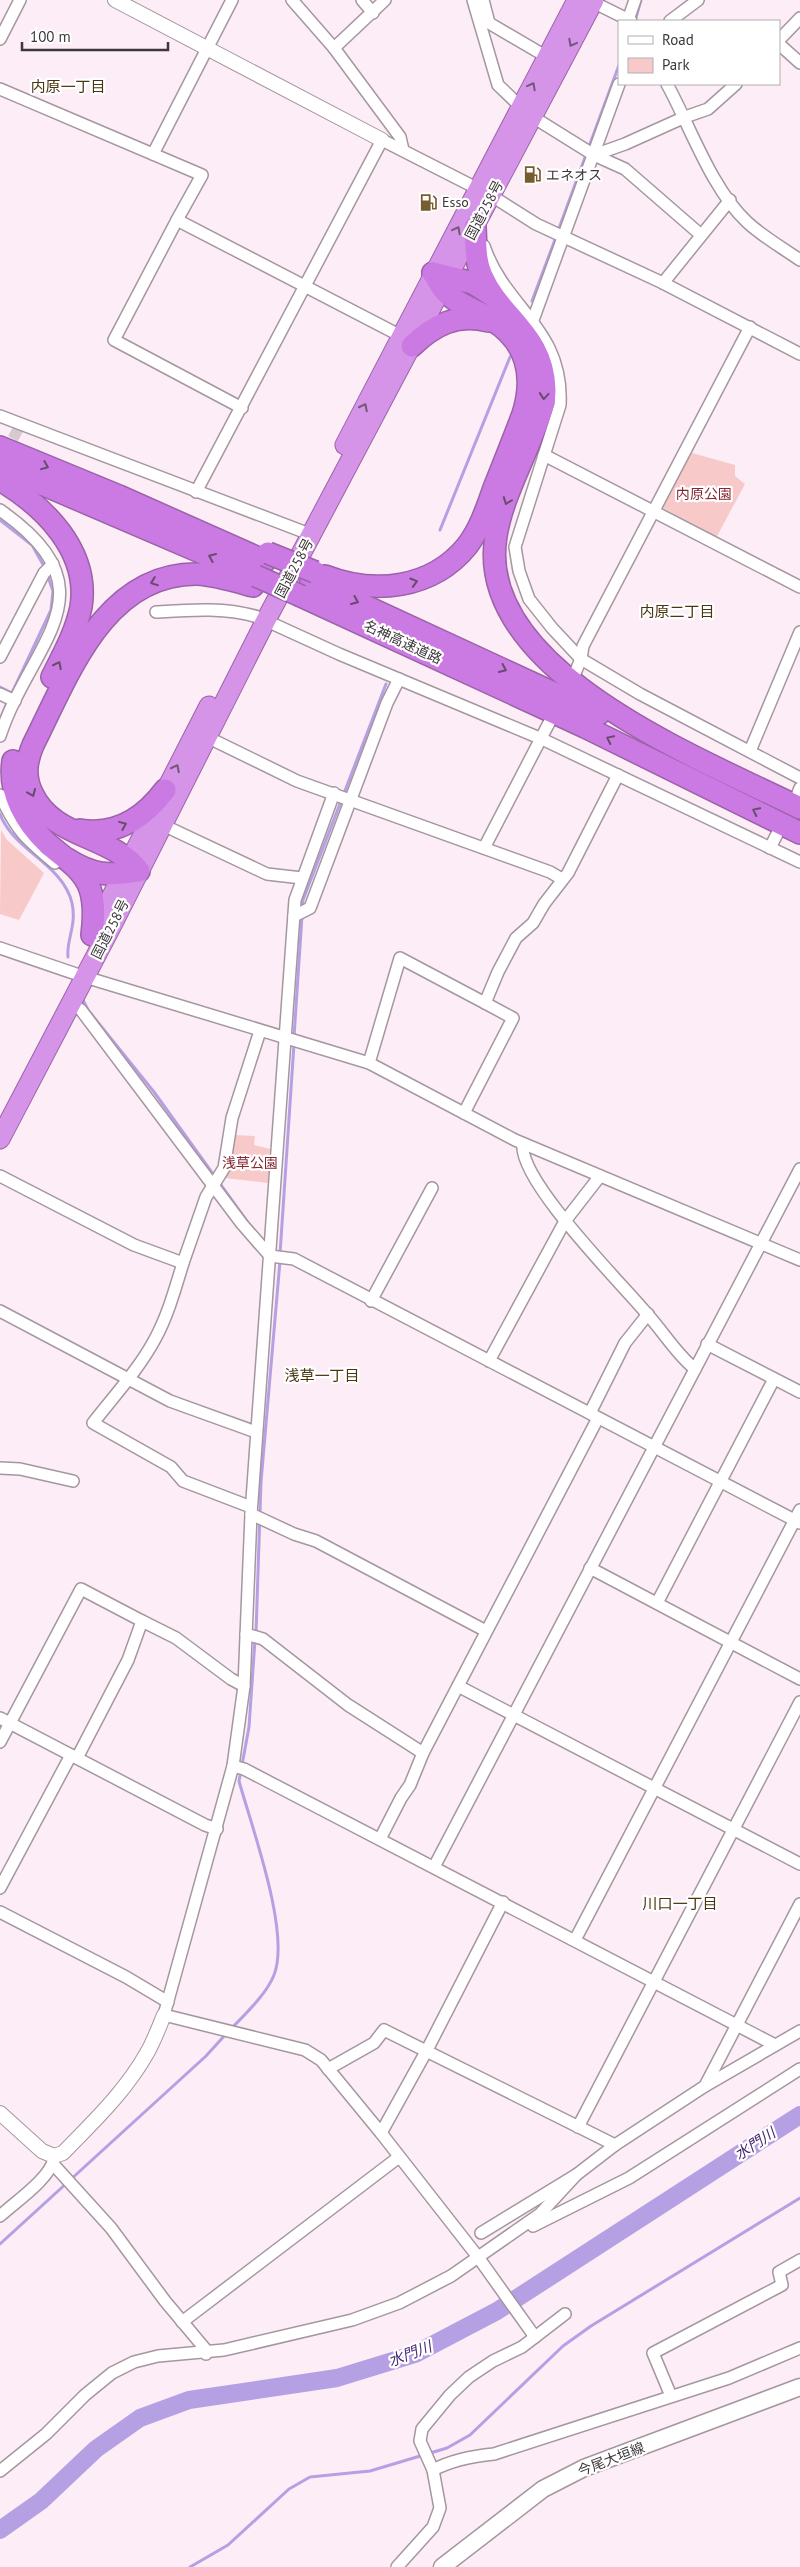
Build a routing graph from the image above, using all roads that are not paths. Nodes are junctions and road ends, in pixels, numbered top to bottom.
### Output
1 (20, 0) edge
2 (232, 0) edge
3 (292, 0) edge
4 (362, 0) edge
5 (385, 0) edge
6 (474, 0) edge
7 (482, 0) edge
8 (635, 0) edge
9 (698, 0) edge
10 (120, 1) edge
11 (588, 1) edge
12 (373, 13) junction
13 (800, 18) edge
14 (628, 20) edge
15 (630, 20) edge
16 (671, 20) edge
17 (0, 39) edge
18 (780, 39) edge
19 (780, 45) edge
20 (207, 48) junction
21 (334, 48) junction
22 (547, 57) junction
23 (800, 63) edge
24 (619, 85) edge
25 (668, 85) edge
26 (735, 85) edge
27 (0, 89) edge
28 (527, 112) junction
29 (685, 117) junction
30 (382, 140) junction
31 (403, 150) junction
32 (589, 152) junction
33 (153, 154) junction
34 (485, 193) junction
35 (730, 200) junction
36 (178, 220) junction
37 (559, 235) junction
38 (701, 235) junction
39 (480, 236) junction
40 (800, 260) edge
41 (442, 279) junction
42 (663, 283) junction
43 (305, 286) junction
44 (494, 297) junction
45 (533, 320) junction
46 (502, 326) junction
47 (750, 327) junction
48 (407, 341) junction
49 (800, 354) edge
50 (242, 408) junction
51 (0, 416) edge
52 (0, 447) edge
53 (544, 455) junction
54 (0, 466) edge
55 (0, 480) edge
56 (196, 492) junction
57 (0, 510) edge
58 (653, 511) junction
59 (307, 533) junction
60 (48, 568) junction
61 (260, 569) junction
62 (306, 588) junction
63 (800, 588) edge
64 (156, 612) dead end
65 (262, 619) junction
66 (800, 632) edge
67 (1, 652) edge
68 (581, 659) junction
69 (574, 673) dead end
70 (399, 679) junction
71 (9, 698) edge
72 (550, 720) dead end
73 (0, 736) edge
74 (207, 737) junction
75 (542, 738) junction
76 (750, 752) junction
77 (618, 775) junction
78 (800, 778) edge
79 (165, 790) junction
80 (0, 796) edge
81 (342, 796) junction
82 (799, 801) edge
83 (58, 824) junction
84 (163, 825) junction
85 (800, 833) edge
86 (777, 834) dead end
87 (484, 848) junction
88 (770, 848) junction
89 (800, 862) edge
90 (66, 866) junction
91 (130, 868) junction
92 (302, 878) junction
93 (562, 879) junction
94 (299, 914) junction
95 (92, 935) junction
96 (0, 948) edge
97 (80, 975) junction
98 (485, 1003) junction
99 (71, 1004) junction
100 (260, 1031) junction
101 (291, 1040) junction
102 (369, 1064) junction
103 (0, 1112) edge
104 (464, 1114) junction
105 (0, 1139) edge
106 (523, 1144) junction
107 (800, 1169) edge
108 (0, 1176) edge
109 (600, 1176) junction
110 (217, 1181) junction
111 (432, 1188) dead end
112 (565, 1221) junction
113 (761, 1244) junction
114 (276, 1258) junction
115 (800, 1260) edge
116 (183, 1263) junction
117 (371, 1301) junction
118 (0, 1311) edge
119 (648, 1314) junction
120 (707, 1344) junction
121 (490, 1361) junction
122 (694, 1369) junction
123 (128, 1378) junction
124 (774, 1379) junction
125 (800, 1392) edge
126 (594, 1416) junction
127 (256, 1432) junction
128 (654, 1448) junction
129 (0, 1468) edge
130 (73, 1481) dead end
131 (718, 1482) junction
132 (255, 1513) junction
133 (798, 1518) edge
134 (590, 1568) junction
135 (657, 1603) junction
136 (142, 1621) junction
137 (486, 1631) junction
138 (252, 1636) junction
139 (731, 1643) junction
140 (800, 1679) edge
141 (244, 1686) junction
142 (458, 1686) junction
143 (800, 1702) edge
144 (513, 1716) junction
145 (5, 1720) edge
146 (0, 1742) edge
147 (424, 1753) junction
148 (74, 1756) junction
149 (238, 1767) junction
150 (654, 1790) junction
151 (216, 1829) junction
152 (732, 1830) junction
153 (380, 1839) junction
154 (800, 1864) edge
155 (434, 1868) junction
156 (0, 1888) edge
157 (503, 1902) junction
158 (800, 1904) edge
159 (0, 1912) edge
160 (575, 1940) junction
161 (653, 1980) junction
162 (166, 2008) junction
163 (736, 2024) junction
164 (800, 2031) edge
165 (775, 2046) junction
166 (427, 2050) junction
167 (328, 2069) junction
168 (800, 2069) edge
169 (706, 2086) junction
170 (0, 2113) edge
171 (578, 2127) junction
172 (381, 2133) junction
173 (615, 2146) junction
174 (399, 2157) junction
175 (55, 2163) junction
176 (576, 2174) junction
177 (0, 2216) edge
178 (515, 2231) junction
179 (481, 2233) dead end
180 (800, 2260) edge
181 (480, 2261) junction
182 (565, 2314) dead end
183 (182, 2322) junction
184 (535, 2337) junction
185 (800, 2348) edge
186 (206, 2354) junction
187 (800, 2387) edge
188 (671, 2396) junction
189 (431, 2467) junction
190 (0, 2471) edge
191 (397, 2567) edge
192 (442, 2567) edge

1 - 17 street
2 - 20 street
3 - 21 street
4 - 12 street
5 - 12 street
6 - 28 street
7 - 22 street
8 - 15 street
9 - 16 street
10 - 20 street
11 - 14 street
11 - 22 highway, 国道258号
11 -> 28 highway, 国道258号
12 - 21 street
13 - 18 street
19 - 23 street
20 - 30 street
20 - 33 street
21 - 31 street
28 -> 22 highway, 国道258号
24 - 32 street
25 - 29 street
26 - 29 street
27 - 33 street
28 - 32 street
28 - 34 highway, 国道258号
29 - 32 street
29 - 35 street
30 - 31 street
30 - 43 street
31 - 34 street
32 - 37 street
32 - 38 street
33 - 36 street
34 - 37 street
34 - 39 highway, 国道258号
41 -> 34 highway, 国道258号
35 - 38 street
35 - 40 street
36 - 43 street
36 - 50 street
37 - 42 street
37 - 45 street
38 - 42 street
39 - 41 highway, 国道258号
39 - 44 highway
39 - 45 street
41 - 44 highway
41 - 46 highway
41 - 48 highway, 国道258号
42 - 47 street
43 - 48 street
43 - 50 street
44 -> 82 highway
45 - 53 street
46 - 48 highway
62 -> 46 highway
47 - 49 street
47 - 58 street
48 - 59 highway, 国道258号
50 - 56 street
51 - 56 street
52 -> 61 highway
53 - 58 street
53 - 68 street
61 -> 54 highway
90 -> 55 highway
56 - 59 street
57 - 60 street
58 - 63 street
58 - 68 street
59 - 65 highway, 国道258号
60 - 67 street
60 - 71 street
61 - 62 highway
61 - 62 highway, bridge
61 -> 83 highway
62 -> 82 highway, 名神高速道路
85 -> 62 highway, 名神高速道路
64 - 65 street
65 - 70 street
65 - 74 highway, 国道258号
79 -> 65 highway, 国道258号
66 - 76 street
68 - 69 street
68 - 76 street
70 - 75 street
70 - 81 street
71 - 73 street
72 - 75 street
74 - 81 street
74 - 84 highway, 国道258号
75 - 77 street
75 - 87 street
76 - 78 street
77 - 88 street
77 - 93 street
83 -> 79 highway
79 - 91 highway, 国道258号
80 - 90 street
81 - 87 street
81 - 92 street
81 - 94 street
83 - 91 highway
84 - 91 highway, 国道258号
84 - 92 street
86 - 88 street
87 - 93 street
88 - 89 street
90 - 91 highway
90 - 95 highway
91 - 95 highway, 国道258号
91 - 97 highway, 国道258号
92 - 94 street
93 - 98 street
94 - 101 street
95 - 97 highway, 国道258号
96 - 97 street
97 - 99 highway, 国道258号
97 - 100 street
97 - 103 highway, 国道258号
98 - 102 street
98 - 104 street
99 - 105 highway, 国道258号
99 - 110 street
100 - 101 street
100 - 110 street
101 - 102 street
101 - 114 street
102 - 104 street
104 - 106 street
106 - 109 street
106 - 112 street
107 - 113 street
108 - 116 street
109 - 112 street
109 - 113 street
110 - 114 street
110 - 116 street
111 - 117 street
112 - 119 street
112 - 121 street
113 - 115 street
113 - 120 street
114 - 117 street
114 - 127 street
116 - 123 street
117 - 121 street
118 - 123 street
119 - 122 street
119 - 126 street
120 - 122 street
120 - 124 street
121 - 126 street
122 - 128 street
123 - 127 street
123 - 132 street
124 - 125 street
124 - 131 street
126 - 128 street
126 - 137 street
127 - 132 street
128 - 131 street
128 - 134 street
129 - 130 street
131 - 133 street
131 - 135 street
132 - 137 street
132 - 138 street
133 - 139 street
134 - 135 street
134 - 144 street
135 - 139 street
136 - 141 street
136 - 145 street
136 - 148 street
137 - 142 street
138 - 141 street
138 - 147 street
139 - 140 street
139 - 150 street
141 - 149 street
142 - 144 street
142 - 147 street
143 - 152 street
144 - 150 street
144 - 155 street
145 - 146 street
145 - 148 street
147 - 153 street
148 - 151 street
148 - 156 street
149 - 151 street
149 - 153 street
150 - 152 street
150 - 160 street
151 - 162 street
152 - 154 street
152 - 161 street
153 - 155 street
155 - 157 street
157 - 160 street
157 - 166 street
158 - 163 street
159 - 162 street
160 - 161 street
161 - 163 street
161 - 171 street
162 - 167 street
162 - 175 street
163 - 165 street
163 - 169 street
164 - 165 street
165 - 169 street
166 - 167 street
166 - 171 street
166 - 172 street
167 - 172 street
168 - 178 street
169 - 173 street
170 - 175 street
171 - 173 street
172 - 174 street
173 - 176 street
174 - 181 street
174 - 183 street
175 - 177 street
175 - 183 street
176 - 178 street
176 - 179 street
178 - 181 street
180 - 188 street
181 - 184 street
181 - 186 street
182 - 184 street
183 - 186 street
184 - 189 street
185 - 188 street
186 - 190 street
187 - 192 main road, 今尾大垣線
188 - 189 street
189 - 191 street

